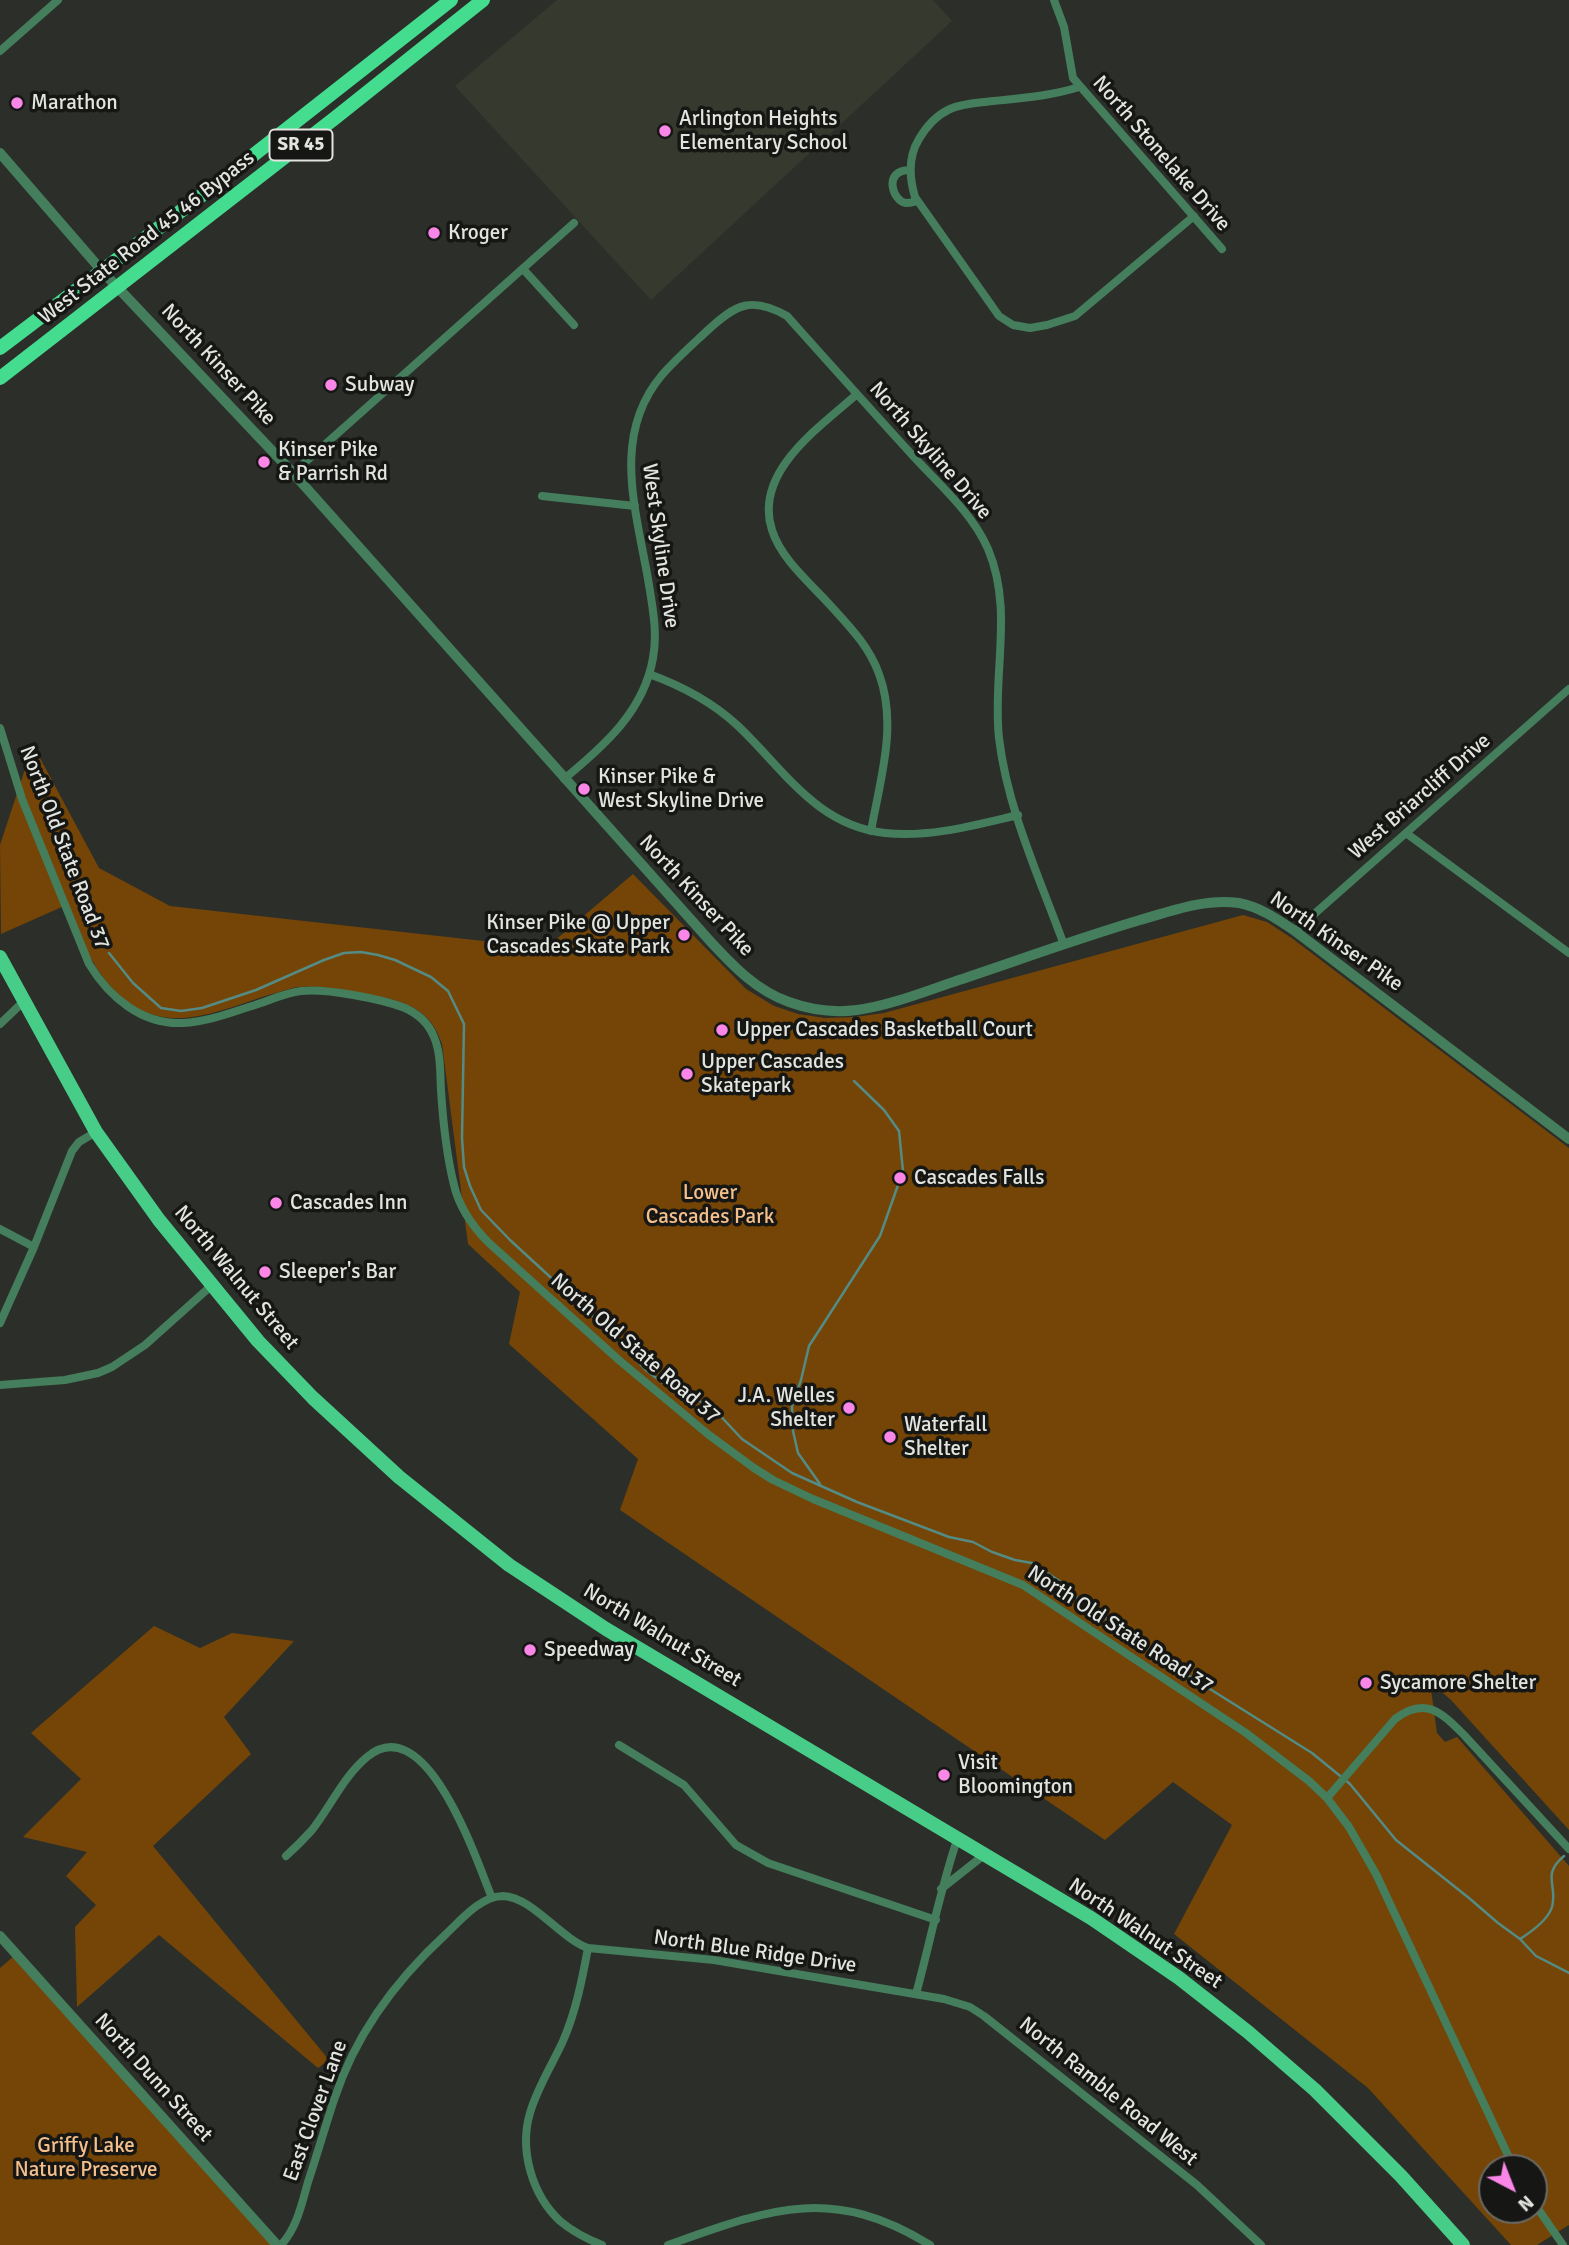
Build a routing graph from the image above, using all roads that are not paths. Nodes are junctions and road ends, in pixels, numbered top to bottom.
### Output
1 (58, 0) edge
2 (451, 0) edge
3 (483, 0) edge
4 (1054, 0) edge
5 (0, 51) edge
6 (1079, 87) junction
7 (0, 153) edge
8 (910, 170) junction
9 (917, 201) junction
10 (1194, 216) junction
11 (574, 223) dead end
12 (1222, 249) dead end
13 (524, 270) junction
14 (103, 272) junction
15 (118, 287) junction
16 (759, 304) joint
17 (574, 326) dead end
18 (0, 348) edge
19 (0, 378) edge
20 (857, 394) junction
21 (293, 473) junction
22 (542, 496) dead end
23 (635, 506) junction
24 (649, 674) junction
25 (1569, 689) edge
26 (0, 727) edge
27 (564, 779) junction
28 (1018, 816) junction
29 (872, 831) junction
30 (1406, 833) junction
31 (1295, 931) junction
32 (1064, 945) junction
33 (1569, 953) edge
34 (0, 957) edge
35 (23, 1002) junction
36 (0, 1024) edge
37 (96, 1132) junction
38 (1569, 1139) edge
39 (0, 1229) edge
40 (34, 1247) junction
41 (211, 1286) junction
42 (0, 1323) edge
43 (0, 1385) edge
44 (619, 1745) dead end
45 (1327, 1798) junction
46 (957, 1840) junction
47 (1569, 1849) edge
48 (984, 1855) junction
49 (286, 1856) dead end
50 (941, 1889) junction
51 (492, 1898) junction
52 (936, 1920) junction
53 (0, 1936) edge
54 (588, 1948) junction
55 (916, 1994) junction
56 (1507, 2154) edge
57 (1548, 2223) edge
58 (279, 2245) edge
59 (602, 2245) edge
60 (669, 2245) edge
61 (930, 2245) edge
62 (1261, 2245) edge
63 (1463, 2245) edge
64 (1563, 2245) edge

1 - 5 street
2 - 14 highway, West State Road 45 46 Bypass / SR 45
3 - 15 highway, West State Road 45 46 Bypass / SR 45
4 - 6 street, North Stonelake Drive
6 - 8 street
6 - 10 street, North Stonelake Drive
7 - 14 street, North Kinser Pike
8 - 9 street
8 - 9 street
9 - 10 street
10 - 12 street, North Stonelake Drive
11 - 13 street
13 - 17 street
13 - 21 street
14 - 15 street, North Kinser Pike
14 - 18 highway, West State Road 45 46 Bypass / SR 45
15 - 19 highway, West State Road 45 46 Bypass / SR 45
15 - 21 street, North Kinser Pike
16 - 20 street, North Skyline Drive
16 - 23 street, West Skyline Drive
20 - 28 street, North Skyline Drive
20 - 29 street
21 - 27 street, North Kinser Pike
22 - 23 street
23 - 24 street, West Skyline Drive
24 - 27 street, West Skyline Drive
24 - 29 street
25 - 30 street, West Briarcliff Drive
26 - 45 street, North Old State Road 37
27 - 32 street, North Kinser Pike
28 - 29 street
28 - 32 street, North Skyline Drive
30 - 31 street, West Briarcliff Drive
30 - 33 street
31 - 32 street, North Kinser Pike
31 - 38 street, North Kinser Pike
34 - 35 main road, North Walnut Street
35 - 36 street
35 - 37 main road, North Walnut Street
37 - 40 street
37 - 41 main road, North Walnut Street
39 - 40 street
40 - 42 street
41 - 43 street
41 - 46 main road, North Walnut Street
44 - 52 street
45 - 47 street
45 - 56 street, North Old State Road 37
46 - 48 main road, North Walnut Street
46 - 50 street
48 - 50 street
48 - 63 main road, North Walnut Street
49 - 51 street
50 - 52 street
51 - 54 street
51 - 58 street, East Clover Lane
52 - 55 street
53 - 58 street, North Dunn Street
54 - 55 street, North Blue Ridge Drive
54 - 59 street
55 - 62 street, North Ramble Road West
57 - 64 street
60 - 61 street

